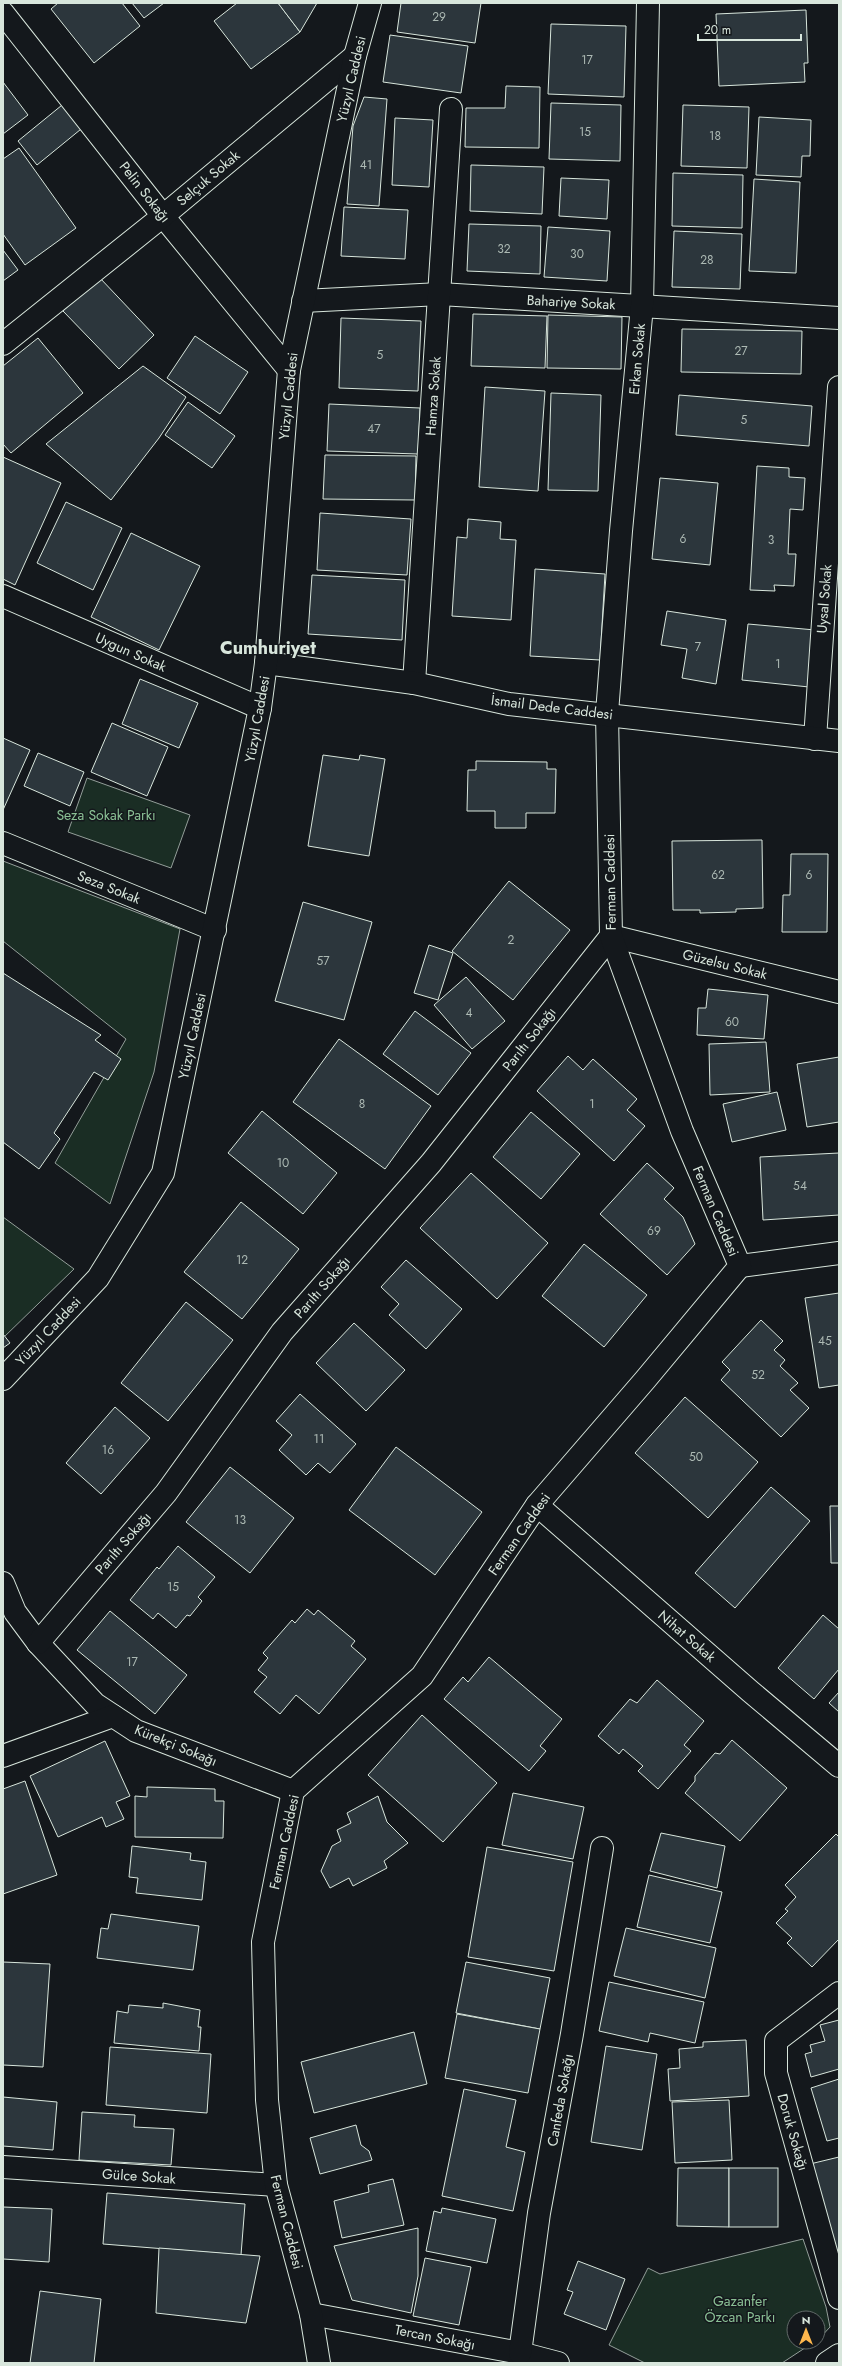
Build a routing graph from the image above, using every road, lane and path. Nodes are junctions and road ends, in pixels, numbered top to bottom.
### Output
1 (370, 3) edge
2 (648, 3) edge
3 (7, 11) edge
4 (355, 56) junction
5 (451, 109) dead end
6 (163, 216) junction
7 (440, 294) junction
8 (303, 301) junction
9 (642, 306) junction
10 (839, 318) edge
11 (3, 344) edge
12 (289, 370) junction
13 (839, 387) edge
14 (3, 596) edge
15 (266, 663) junction
16 (414, 683) junction
17 (260, 708) junction
18 (607, 713) junction
19 (815, 739) junction
20 (839, 741) edge
21 (3, 843) edge
22 (215, 930) junction
23 (611, 936) junction
24 (839, 992) edge
25 (839, 1253) edge
26 (740, 1266) junction
27 (3, 1379) edge
28 (537, 1505) junction
29 (3, 1583) edge
30 (38, 1643) junction
31 (113, 1716) junction
32 (3, 1756) edge
33 (839, 1766) edge
34 (293, 1791) junction
35 (602, 1848) dead end
36 (839, 1993) edge
37 (3, 2167) edge
38 (276, 2185) junction
39 (839, 2298) edge
40 (311, 2314) junction
41 (520, 2353) junction
42 (839, 2354) edge
43 (319, 2363) edge
44 (558, 2363) edge
45 (827, 2363) edge

1 - 4 street, Yüzyıl Caddesi
2 - 9 street, Erkan Sokak
3 - 6 street, Pelin Sokağı
4 - 6 street, Selçuk Sokak
4 - 8 street, Yüzyıl Caddesi
5 - 7 street, Hamza Sokak
6 - 11 street, Selçuk Sokak
6 - 12 street, Pelin Sokağı
7 - 8 street, Bahariye Sokak
7 - 9 street, Bahariye Sokak
7 - 16 street, Hamza Sokak
8 - 12 street, Yüzyıl Caddesi
9 - 10 street, Bahariye Sokak
9 - 18 street, Erkan Sokak
12 - 15 street, Yüzyıl Caddesi
13 - 19 street, Uysal Sokak
14 - 17 street, Uygun Sokak
15 - 16 street, İsmail Dede Caddesi
15 - 17 street, Yüzyıl Caddesi
16 - 18 street, İsmail Dede Caddesi
17 - 22 street, Yüzyıl Caddesi
18 - 19 street, İsmail Dede Caddesi
18 - 23 street, Ferman Caddesi
19 - 20 street, İsmail Dede Caddesi
21 - 22 street, Seza Sokak
22 - 27 street, Yüzyıl Caddesi
23 - 24 street, Güzelsu Sokak
23 - 26 street, Ferman Caddesi
23 - 30 street, Parıltı Sokağı
25 - 26 street
26 - 28 street, Ferman Caddesi
28 - 33 street, Nihat Sokak
28 - 34 street, Ferman Caddesi
29 - 30 street, Kürekçi Sokağı
30 - 31 street, Kürekçi Sokağı
31 - 32 street
31 - 34 street, Kürekçi Sokağı
34 - 38 street, Ferman Caddesi
35 - 41 street, Canfeda Sokağı
36 - 39 street, Doruk Sokağı
37 - 38 street, Gülce Sokak
38 - 40 street, Ferman Caddesi
40 - 41 street, Tercan Sokağı
40 - 43 street, Ferman Caddesi
41 - 44 street, Tercan Sokağı
42 - 45 street

